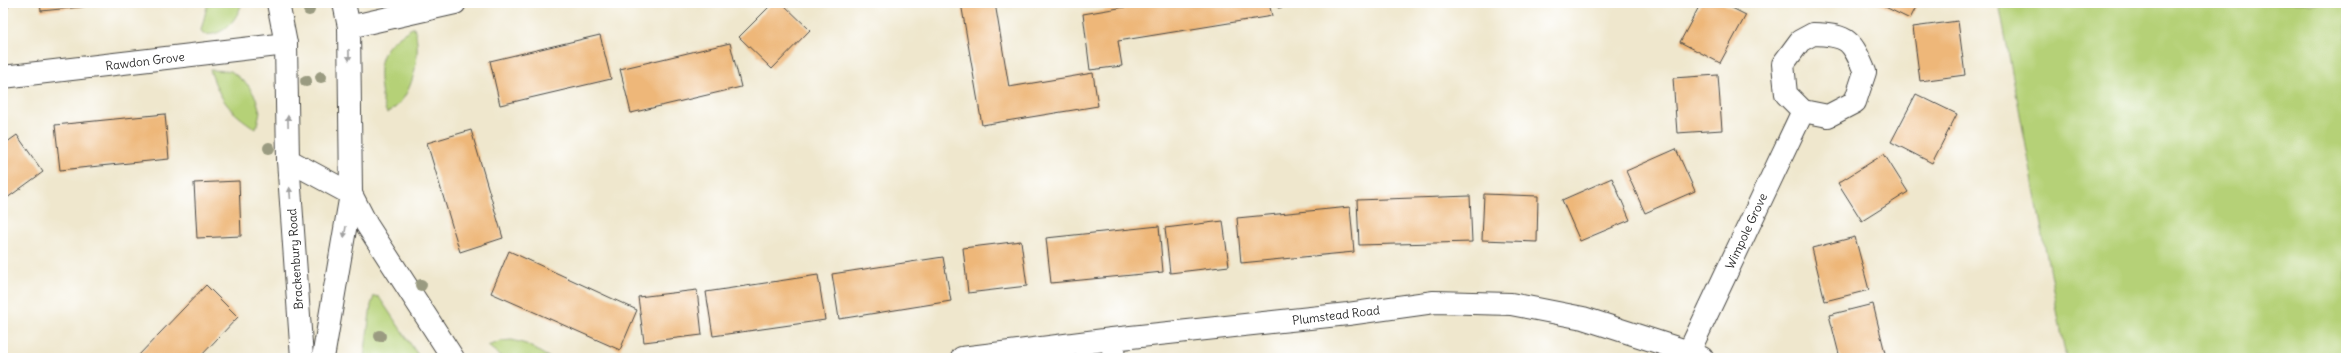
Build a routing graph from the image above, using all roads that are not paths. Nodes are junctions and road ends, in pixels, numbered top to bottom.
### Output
1 (278, 3) edge
2 (344, 3) edge
3 (455, 3) edge
4 (349, 27) junction
5 (286, 44) junction
6 (3, 77) edge
7 (1803, 111) dead end
8 (288, 160) junction
9 (351, 194) junction
10 (1113, 348) edge
11 (1693, 356) edge
12 (302, 358) edge
13 (323, 358) edge
14 (452, 358) edge
15 (962, 358) edge

1 - 5 street, Brackenbury Road
2 - 4 street
3 - 4 street
4 -> 9 street
5 - 6 street, Rawdon Grove
8 -> 5 street, Brackenbury Road
7 - 11 street, Wimpole Grove
8 - 9 street
12 -> 8 street, Brackenbury Road
9 -> 13 street
9 - 14 street
10 - 11 street, Plumstead Road
10 - 15 street, Plumstead Road

